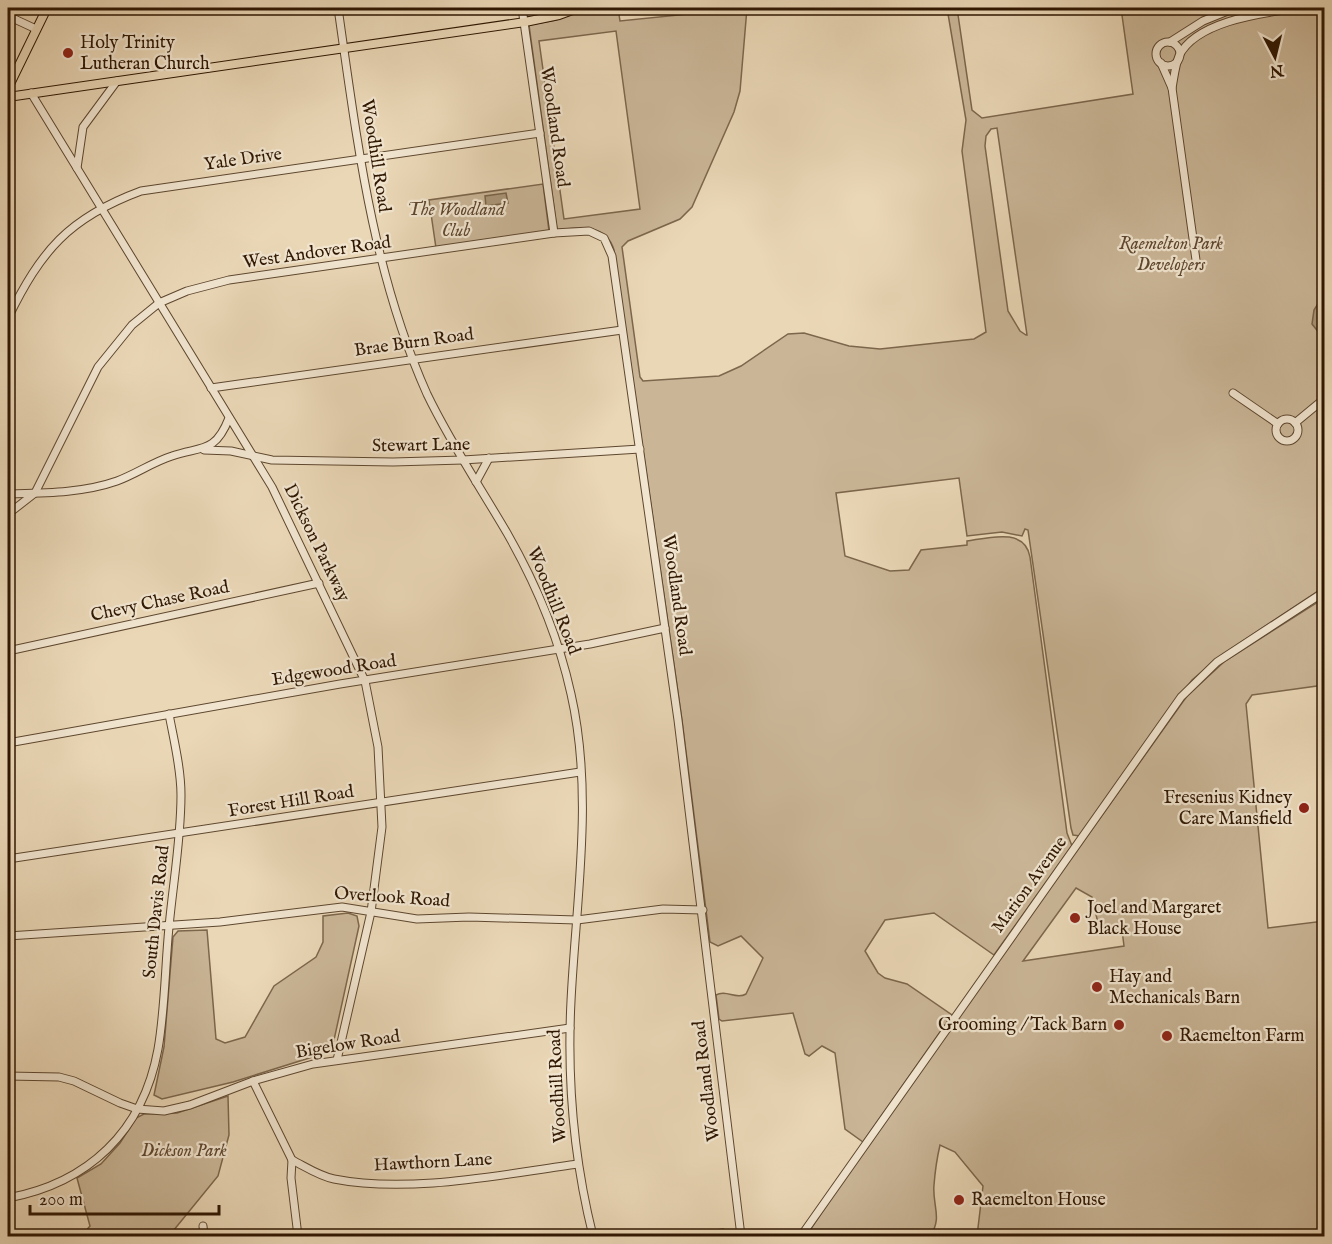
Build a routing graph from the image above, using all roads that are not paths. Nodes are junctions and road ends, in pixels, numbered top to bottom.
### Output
1 (47, 8) edge
2 (338, 8) edge
3 (522, 8) edge
4 (578, 8) edge
5 (1235, 8) edge
6 (1297, 8) edge
7 (8, 16) edge
8 (525, 22) junction
9 (36, 29) junction
10 (1170, 42) junction
11 (344, 49) junction
12 (1179, 57) junction
13 (1161, 63) junction
14 (117, 81) junction
15 (8, 88) edge
16 (1172, 88) junction
17 (32, 93) junction
18 (8, 97) edge
19 (540, 133) junction
20 (359, 158) junction
21 (77, 168) junction
22 (101, 209) junction
23 (554, 233) junction
24 (380, 259) junction
25 (1196, 261) dead end
26 (159, 303) junction
27 (8, 318) edge
28 (622, 330) junction
29 (412, 358) junction
30 (211, 388) junction
31 (1233, 393) dead end
32 (1324, 399) edge
33 (230, 418) junction
34 (1295, 423) junction
35 (1278, 424) junction
36 (640, 448) junction
37 (204, 450) junction
38 (254, 457) junction
39 (489, 458) junction
40 (463, 460) junction
41 (477, 482) junction
42 (35, 493) junction
43 (8, 494) edge
44 (8, 514) edge
45 (319, 583) junction
46 (1324, 592) edge
47 (665, 628) junction
48 (557, 649) junction
49 (8, 651) edge
50 (365, 681) junction
51 (169, 714) junction
52 (8, 743) edge
53 (580, 772) junction
54 (382, 802) junction
55 (179, 834) junction
56 (8, 859) edge
57 (703, 910) junction
58 (371, 912) junction
59 (577, 920) junction
60 (169, 925) junction
61 (8, 936) edge
62 (570, 1028) junction
63 (338, 1060) junction
64 (8, 1076) edge
65 (253, 1081) junction
66 (136, 1109) junction
67 (292, 1160) junction
68 (579, 1164) junction
69 (8, 1198) edge
70 (203, 1226) dead end
71 (204, 1236) edge
72 (298, 1236) edge
73 (593, 1236) edge
74 (741, 1236) edge
75 (801, 1236) edge

1 - 9 main road
2 - 11 street, Woodhill Road
3 - 8 street, Woodland Road
4 - 8 main road
5 - 10 street
6 - 12 street
7 - 9 street
8 - 11 main road
8 - 19 street, Woodland Road
9 - 15 main road
10 - 12 street
10 - 13 street
11 - 14 main road
11 - 20 street, Woodhill Road
12 - 13 street
12 - 16 street
13 - 16 street
14 - 17 main road
14 - 21 street
16 - 25 street
17 - 18 main road
17 - 21 street, Dickson Parkway
19 - 20 street, Yale Drive
19 - 23 street, Woodland Road
20 - 22 street, Yale Drive
20 - 24 street, Woodhill Road
21 - 22 street, Dickson Parkway
22 - 26 street, Dickson Parkway
22 - 27 street, Yale Drive
23 - 24 street, West Andover Road
23 - 28 street, Woodland Road
24 - 26 street, West Andover Road
24 - 29 street, Woodhill Road
26 - 30 street, Dickson Parkway
26 - 42 street, West Andover Road
28 - 29 street, Brae Burn Road
28 - 36 street, Woodland Road
29 - 30 street, Brae Burn Road
29 - 40 street, Woodhill Road
30 - 33 street, Dickson Parkway
31 - 35 street
32 - 34 street
33 - 37 street
33 - 38 street, Dickson Parkway
34 - 35 street
34 - 35 street
36 - 39 street, Stewart Lane
36 - 47 street, Woodland Road
37 - 38 street, Stewart Lane
37 - 42 street, Stewart Lane
38 - 40 street, Stewart Lane
38 - 45 street, Dickson Parkway
39 - 40 street, Stewart Lane
39 - 41 street
40 - 41 street, Woodhill Road
41 - 48 street, Woodhill Road
42 - 43 street, Stewart Lane
42 - 44 street
45 - 49 street, Chevy Chase Road
45 - 50 street, Dickson Parkway
46 - 75 street, Marion Avenue
47 - 48 street, Edgewood Road
47 - 57 street, Woodland Road
48 - 50 street, Edgewood Road
48 - 53 street, Woodhill Road
50 - 51 street, Edgewood Road
50 - 54 street, Dickson Parkway
51 - 52 street, Edgewood Road
51 - 55 street, South Davis Road
53 - 54 street, Forest Hill Road
53 - 59 street, Woodhill Road
54 - 55 street, Forest Hill Road
54 - 58 street, Dickson Parkway
55 - 56 street, Forest Hill Road
55 - 60 street, South Davis Road
57 - 59 street, Overlook Road
57 - 74 street, Woodland Road
58 - 59 street, Overlook Road
58 - 60 street, Overlook Road
58 - 63 street, Dickson Parkway
59 - 62 street, Woodhill Road
60 - 61 street, Overlook Road
60 - 66 street, South Davis Road
62 - 63 street, Bigelow Road
62 - 68 street, Woodhill Road
63 - 65 street, Bigelow Road
64 - 66 street, Bigelow Road
65 - 66 street, Bigelow Road
65 - 67 street
66 - 69 street, South Davis Road
67 - 68 street, Hawthorn Lane
67 - 72 street
68 - 73 street, Woodhill Road
70 - 71 street

